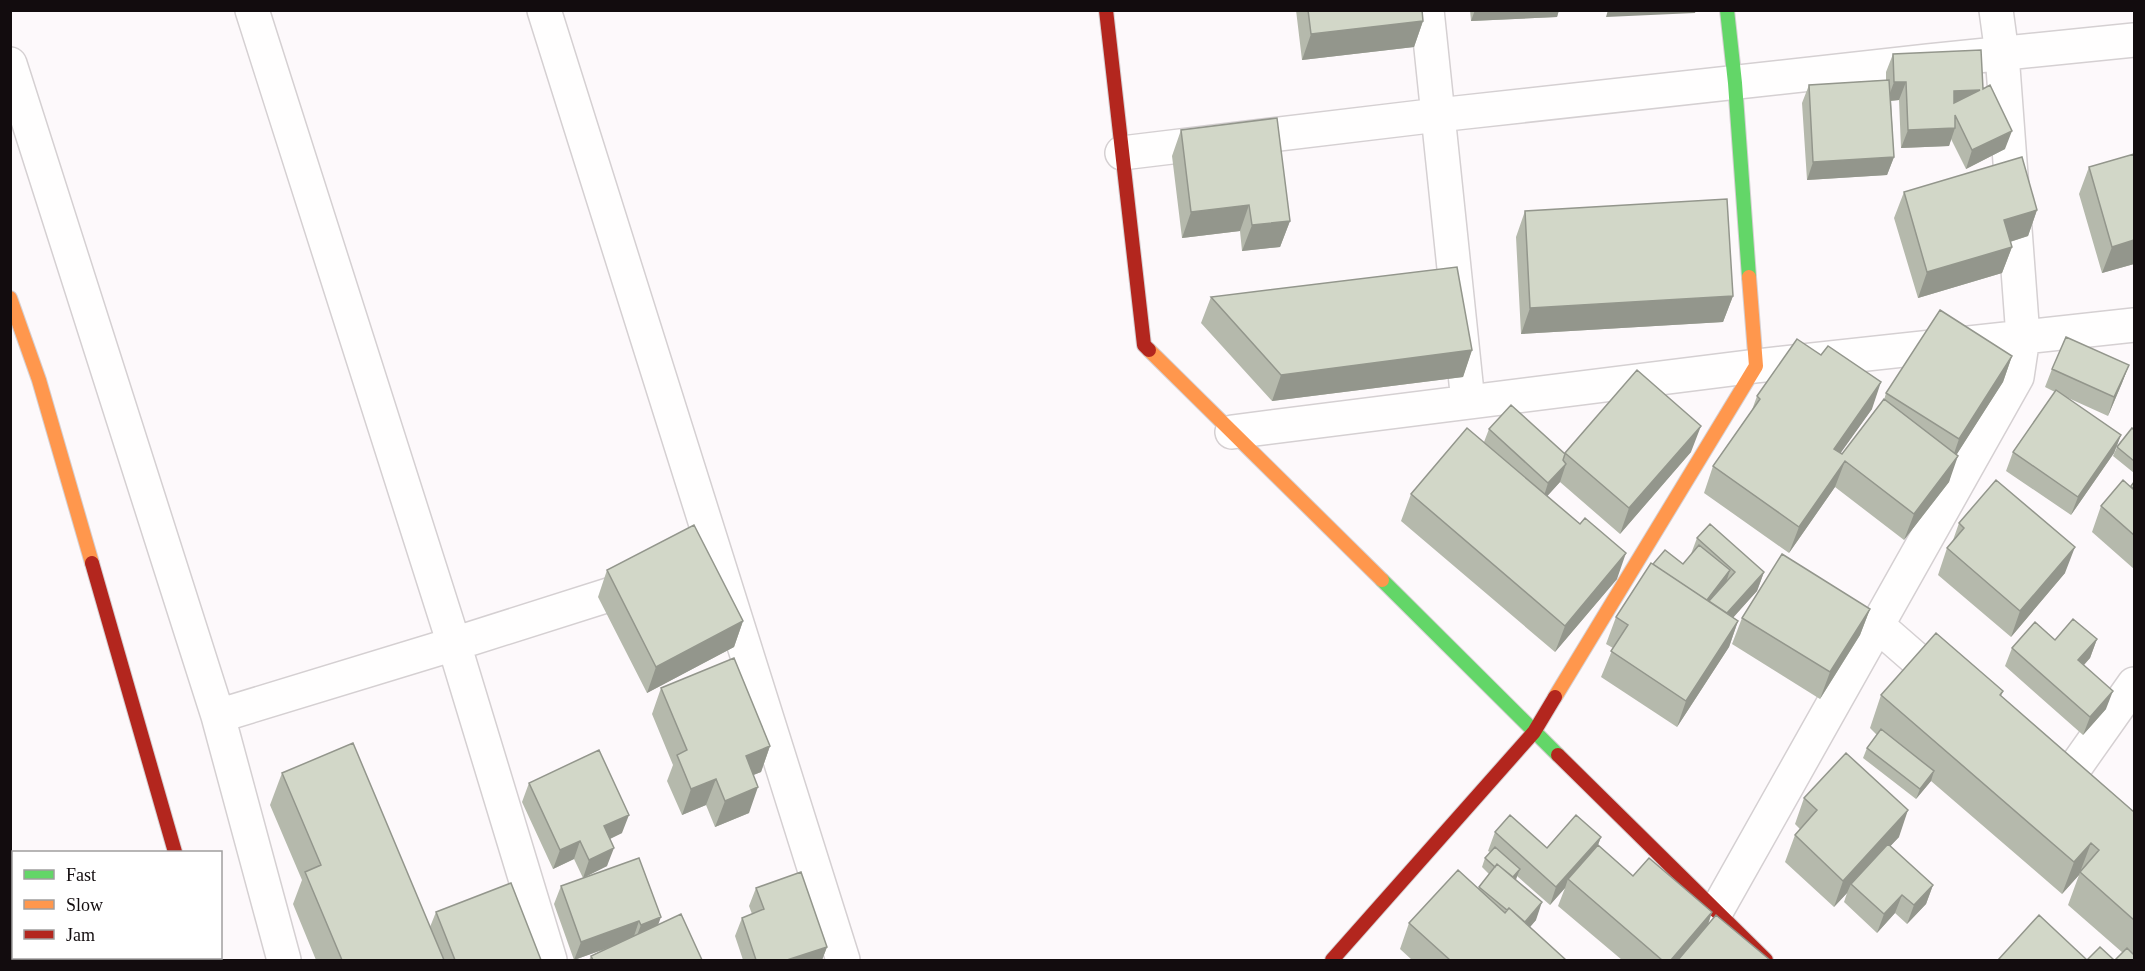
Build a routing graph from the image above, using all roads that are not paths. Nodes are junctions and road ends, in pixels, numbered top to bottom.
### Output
1 (252, 10) edge
2 (544, 10) edge
3 (1106, 10) edge
4 (1427, 10) edge
5 (1727, 10) edge
6 (1996, 10) edge
7 (2134, 40) edge
8 (2002, 54) junction
9 (10, 64) edge
10 (1736, 82) junction
11 (1438, 115) junction
12 (1122, 153) junction
13 (10, 298) edge
14 (2134, 325) edge
15 (2023, 337) junction
16 (1756, 366) junction
17 (1468, 402) junction
18 (1232, 432) junction
19 (693, 568) junction
20 (1877, 625) junction
21 (453, 644) junction
22 (2134, 684) edge
23 (1965, 701) edge
24 (218, 716) junction
25 (1534, 732) junction
26 (2036, 763) edge
27 (175, 851) edge
28 (1716, 912) junction
29 (284, 960) edge
30 (550, 960) edge
31 (843, 960) edge
32 (1332, 960) edge
33 (1766, 960) edge

1 - 21 street
2 - 19 street
3 - 12 street
4 - 11 street
5 - 10 street
6 - 8 street
7 - 8 street
8 - 10 street
8 - 15 street
9 - 24 street
10 - 11 street
10 - 16 street
11 - 12 street
11 - 17 street
12 - 18 street
13 - 27 street
14 - 15 street
15 - 16 street
15 - 20 street
16 - 17 street
16 - 25 street
17 - 18 street
18 - 25 street
19 - 21 street
19 - 31 street
20 - 23 street
20 - 28 street
21 - 24 street
21 - 30 street
22 - 26 street
24 - 29 street
25 - 28 street
25 - 32 street
28 - 33 street

